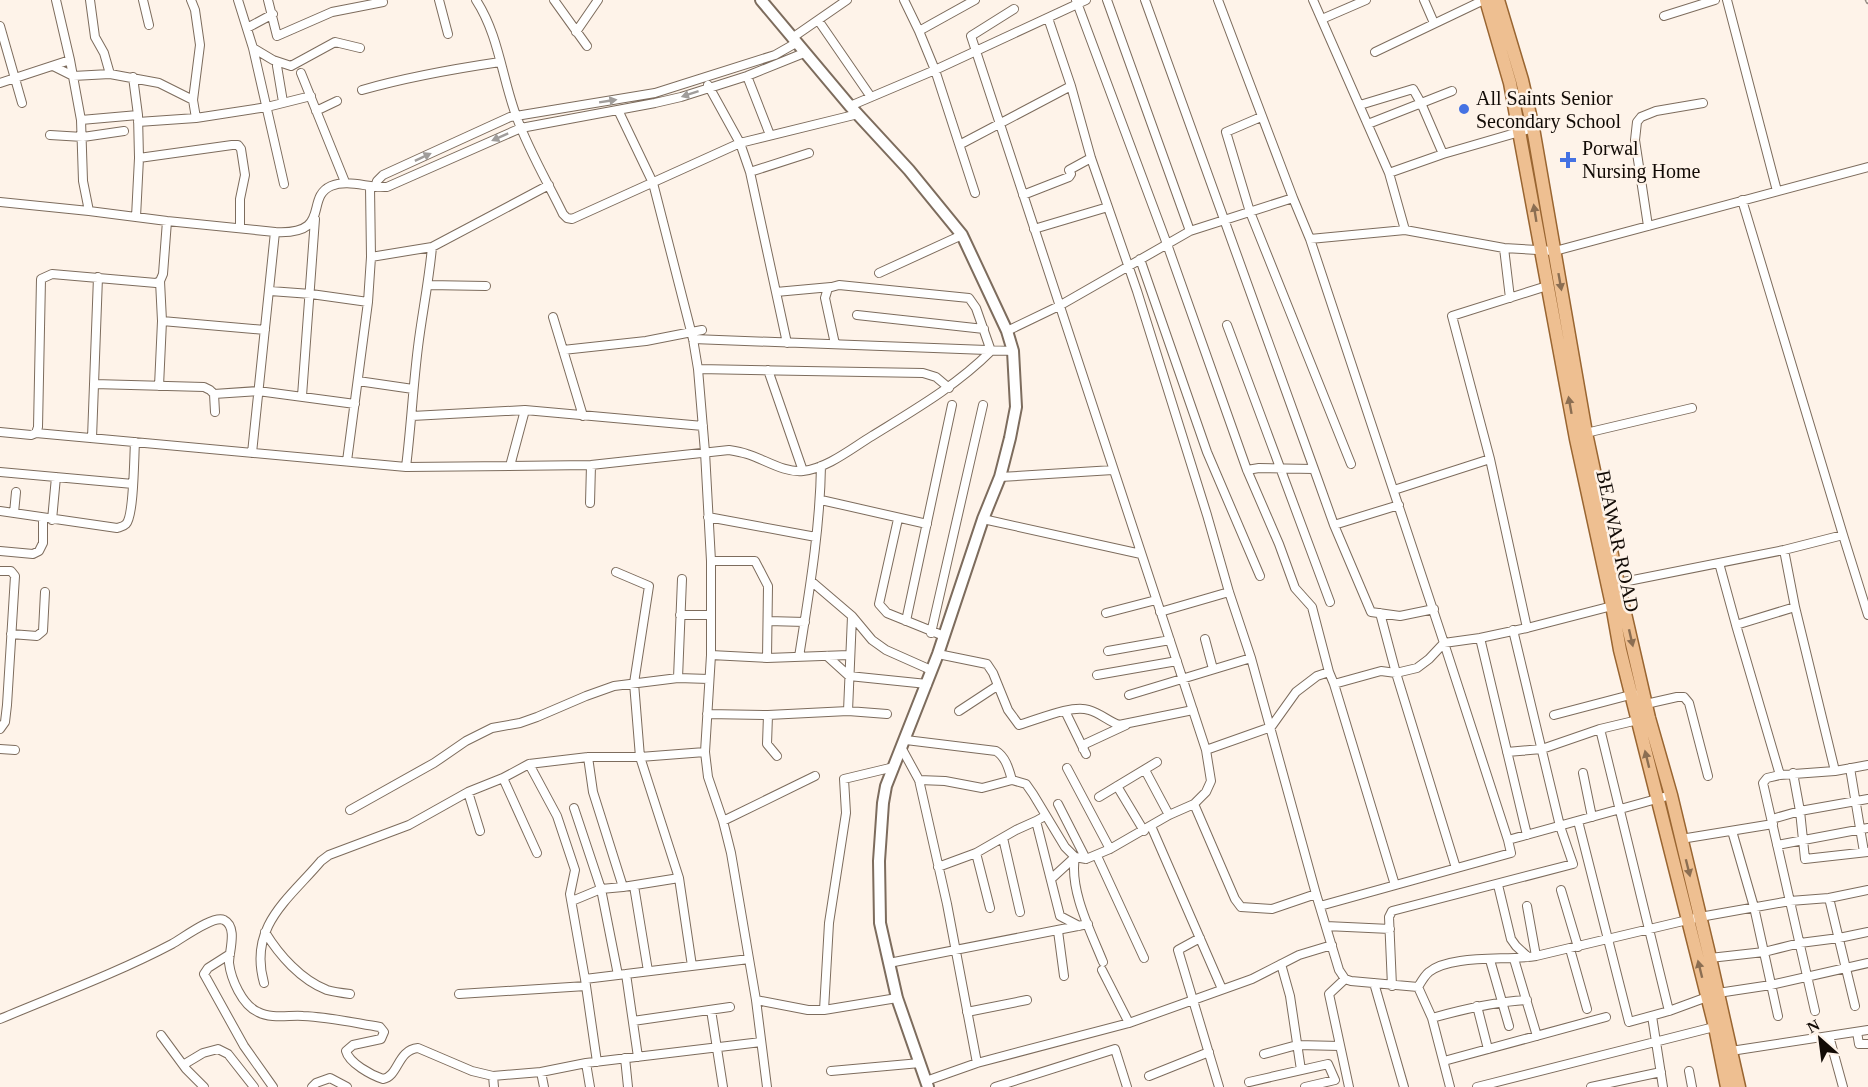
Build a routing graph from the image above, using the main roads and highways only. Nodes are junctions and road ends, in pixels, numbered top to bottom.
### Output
1 (1485, 0) edge
2 (1498, 0) edge
3 (1504, 40) junction
4 (1516, 81) junction
5 (1618, 604) junction
6 (1644, 719) junction
7 (1694, 918) junction
8 (1713, 995) junction
9 (1720, 1025) junction
10 (1727, 1087) edge
11 (1739, 1087) edge

1 - 3 main road, BEAWAR ROAD
2 - 3 main road, BEAWAR ROAD
3 - 4 main road, BEAWAR ROAD
5 -> 4 main road, BEAWAR ROAD
4 -> 5 main road, BEAWAR ROAD
5 - 6 main road, BEAWAR ROAD
7 -> 6 main road, BEAWAR ROAD
6 -> 7 main road, BEAWAR ROAD
8 -> 7 main road, BEAWAR ROAD
7 - 8 main road, BEAWAR ROAD
8 - 9 main road, BEAWAR ROAD
9 - 10 main road, BEAWAR ROAD
9 - 11 main road, BEAWAR ROAD

